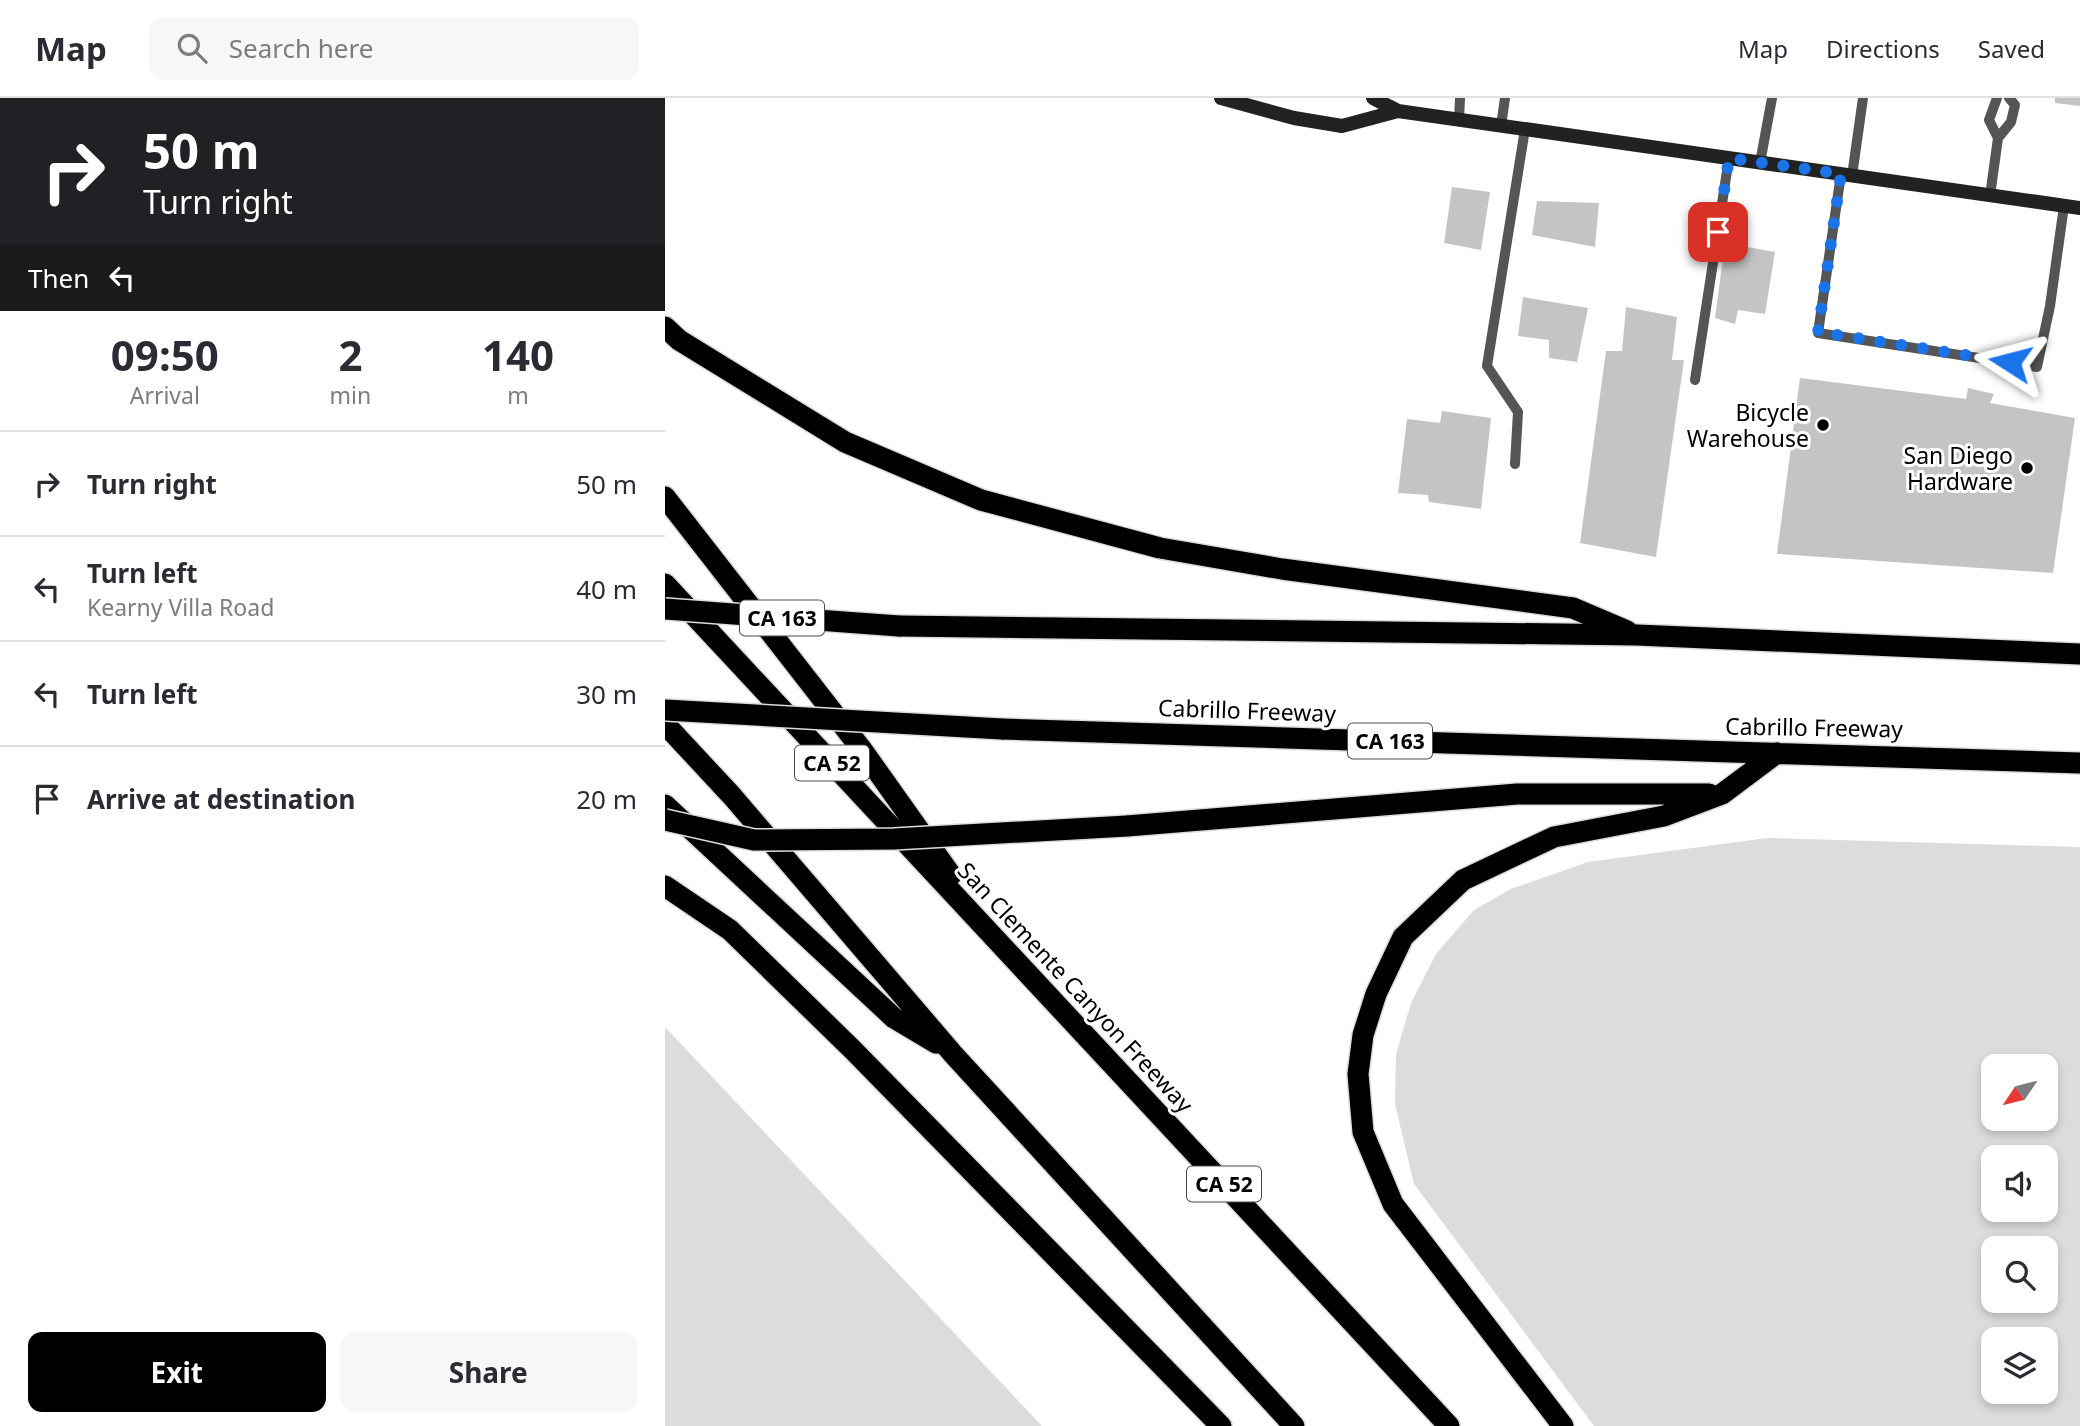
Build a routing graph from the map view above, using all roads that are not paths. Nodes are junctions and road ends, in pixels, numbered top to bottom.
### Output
1 (1221, 98) edge
2 (1373, 98) edge
3 (1460, 98) edge
4 (1505, 98) edge
5 (1772, 98) edge
6 (1863, 98) edge
7 (1997, 98) edge
8 (2009, 98) edge
9 (1398, 111) junction
10 (1458, 120) junction
11 (1501, 126) junction
12 (1525, 129) junction
13 (1998, 138) junction
14 (1729, 158) junction
15 (1760, 163) junction
16 (1846, 175) junction
17 (1990, 196) junction
18 (2064, 206) junction
19 (2080, 208) edge
20 (672, 333) edge
21 (1695, 380) dead end
22 (1515, 464) dead end
23 (665, 497) edge
24 (665, 584) edge
25 (665, 610) edge
26 (1637, 635) junction
27 (2080, 654) edge
28 (665, 710) edge
29 (665, 724) edge
30 (1777, 753) junction
31 (2080, 763) edge
32 (1722, 794) junction
33 (665, 805) edge
34 (665, 820) edge
35 (665, 886) edge
36 (999, 943) junction
37 (953, 1054) junction
38 (1221, 1426) edge
39 (1294, 1426) edge
40 (1449, 1426) edge
41 (1563, 1426) edge

1 - 9 main road
2 - 9 main road
3 - 10 lane
4 - 11 lane
5 - 15 lane
6 - 16 lane
7 - 13 lane
8 - 13 lane
9 - 10 main road
10 - 11 main road
11 - 12 main road
12 - 14 main road
12 - 22 lane
13 - 17 lane
14 - 15 main road
14 - 21 lane
15 - 16 main road
16 - 17 main road
16 - 18 lane
17 - 18 main road
18 - 19 main road
20 - 26 highway
23 - 36 highway
24 - 36 highway, San Clemente Canyon Freeway / CA 52
25 - 26 highway, CA 163, bridge
26 - 27 highway, CA 163
28 - 30 highway, Cabrillo Freeway / CA 163, bridge
29 - 37 highway
30 - 31 highway, Cabrillo Freeway / CA 163
30 - 32 highway
32 - 34 highway, bridge
32 - 41 highway
33 - 37 highway
35 - 38 highway
36 - 40 highway, San Clemente Canyon Freeway / CA 52
37 - 39 highway

